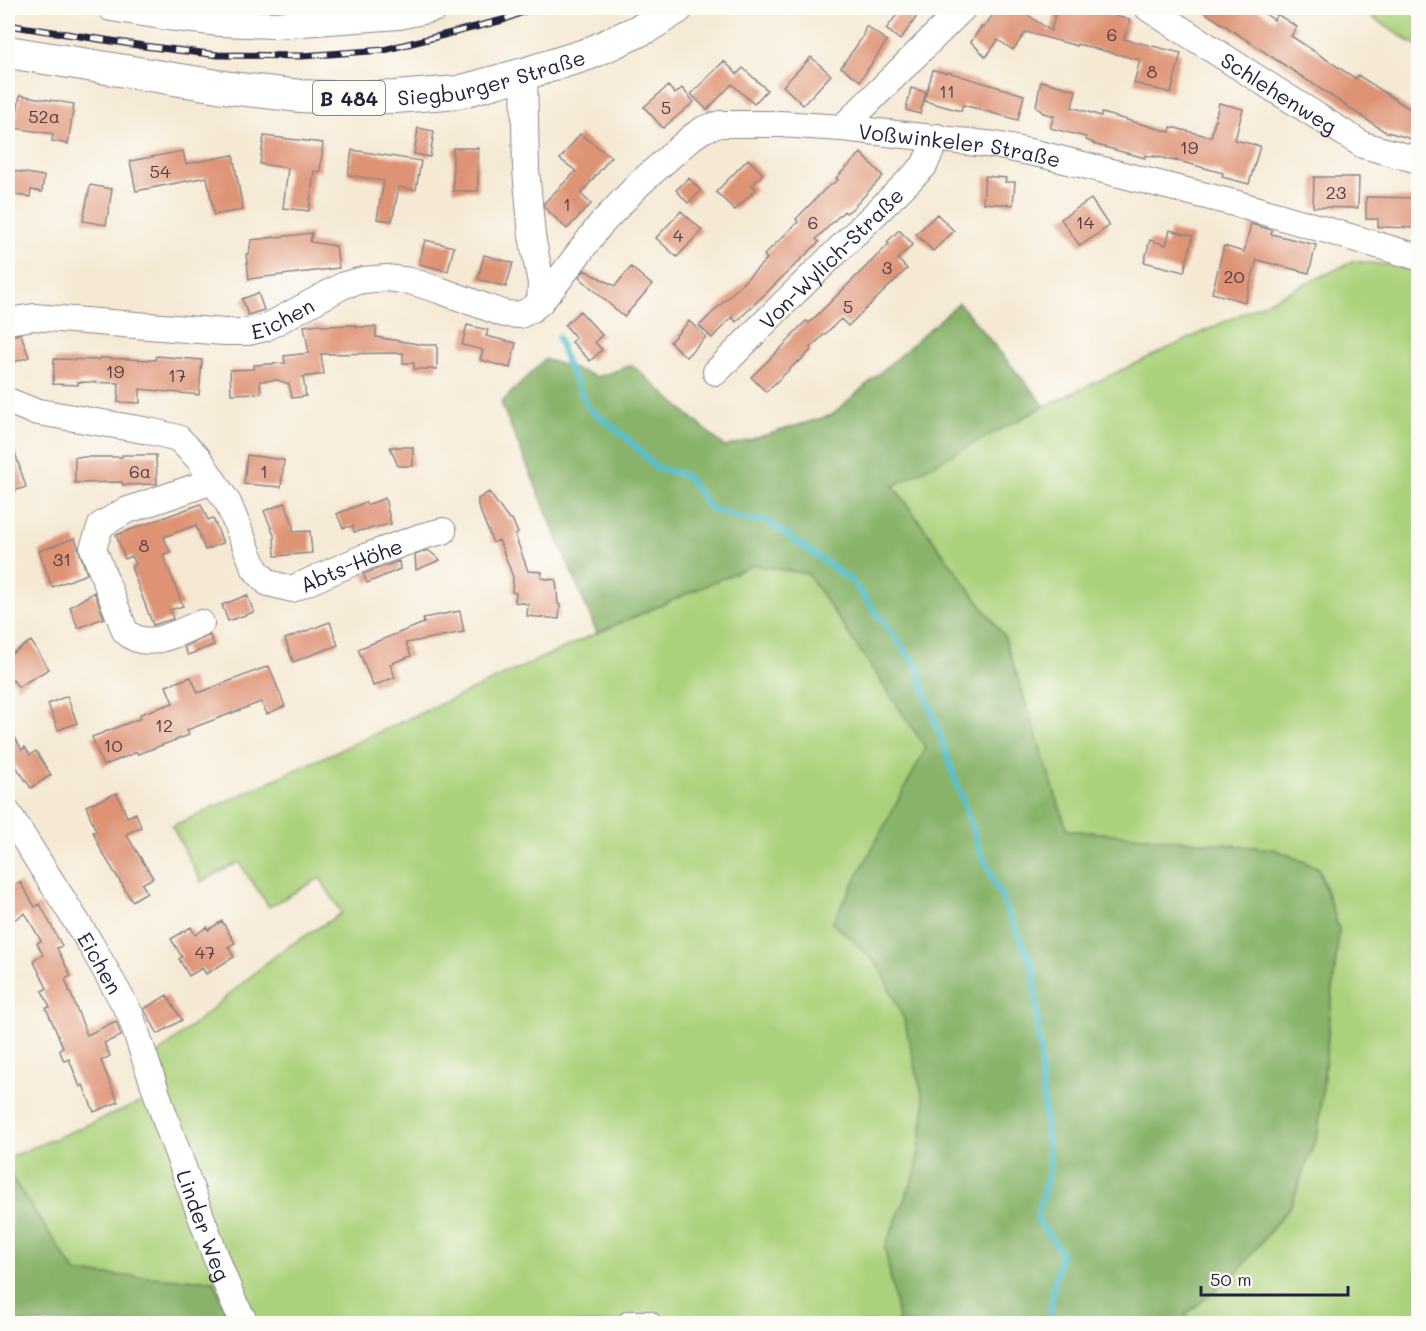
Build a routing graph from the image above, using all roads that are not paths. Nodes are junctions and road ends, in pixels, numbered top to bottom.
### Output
1 (111, 8) edge
2 (436, 8) edge
3 (677, 8) edge
4 (963, 8) edge
5 (1148, 8) edge
6 (650, 17) edge
7 (8, 52) edge
8 (524, 74) junction
9 (842, 128) junction
10 (937, 137) junction
11 (1419, 160) edge
12 (1419, 257) edge
13 (547, 294) junction
14 (8, 321) edge
15 (716, 372) dead end
16 (8, 401) edge
17 (213, 481) junction
18 (442, 531) dead end
19 (201, 623) dead end
20 (8, 813) edge
21 (167, 1124) joint
22 (246, 1323) edge
23 (630, 1323) edge
24 (648, 1323) edge

1 - 2 street
3 - 6 main road, Siegburger Straße / B 484
4 - 9 street
5 - 11 street, Schlehenweg
6 - 8 main road, Siegburger Straße / B 484
7 - 8 main road, Siegburger Straße / B 484
8 - 13 street
9 - 10 street, Voßwinkeler Straße
9 - 13 street, Voßwinkeler Straße
10 - 12 street, Voßwinkeler Straße
10 - 15 street, Von-Wylich-Straße
13 - 14 street, Eichen
16 - 17 street, Abts-Höhe
17 - 18 street, Abts-Höhe
17 - 19 street
20 - 21 street, Eichen
21 - 22 street, Linder Weg
23 - 24 street

